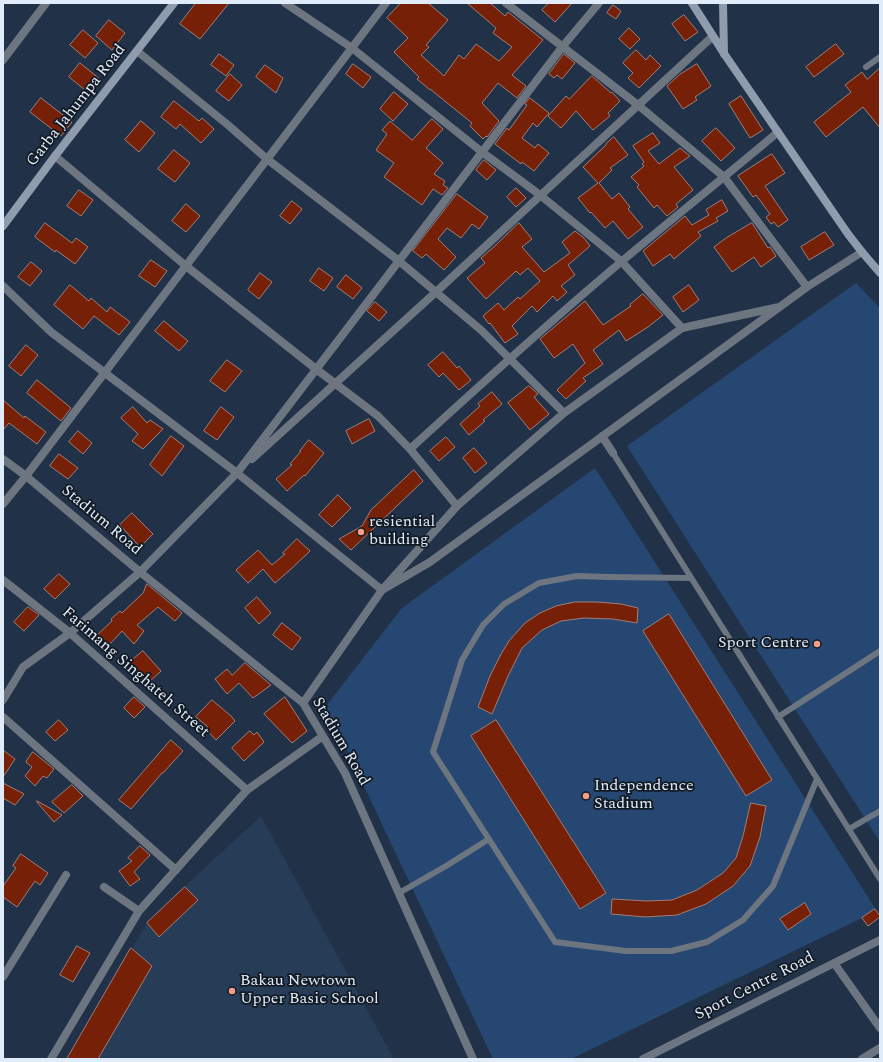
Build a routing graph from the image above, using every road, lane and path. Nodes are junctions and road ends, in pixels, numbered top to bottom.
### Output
1 (46, 3) edge
2 (174, 3) edge
3 (285, 3) edge
4 (386, 3) edge
5 (506, 3) edge
6 (599, 3) edge
7 (692, 3) edge
8 (723, 3) edge
9 (713, 36) junction
10 (563, 46) junction
11 (352, 48) junction
12 (137, 51) junction
13 (724, 54) junction
14 (880, 57) edge
15 (3, 60) edge
16 (866, 67) dead end
17 (638, 104) junction
18 (778, 132) junction
19 (482, 152) junction
20 (55, 156) junction
21 (268, 159) junction
22 (724, 177) junction
23 (540, 195) junction
24 (3, 226) edge
25 (862, 252) junction
26 (399, 261) junction
27 (621, 262) junction
28 (186, 266) junction
29 (880, 273) edge
30 (3, 286) edge
31 (807, 287) junction
32 (436, 292) junction
33 (779, 307) junction
34 (682, 328) junction
35 (509, 358) junction
36 (316, 369) junction
37 (104, 373) junction
38 (335, 384) junction
39 (564, 412) junction
40 (602, 436) junction
41 (410, 449) junction
42 (613, 453) joint
43 (3, 460) edge
44 (237, 473) junction
45 (26, 476) junction
46 (3, 504) edge
47 (457, 506) junction
48 (140, 572) junction
49 (691, 578) junction
50 (3, 580) edge
51 (382, 590) junction
52 (70, 633) junction
53 (880, 652) edge
54 (3, 700) edge
55 (302, 703) junction
56 (3, 717) edge
57 (778, 717) junction
58 (323, 736) junction
59 (817, 779) junction
60 (247, 790) junction
61 (880, 811) edge
62 (849, 829) junction
63 (489, 839) junction
64 (176, 870) junction
65 (66, 875) dead end
66 (880, 879) edge
67 (104, 887) dead end
68 (399, 893) junction
69 (139, 911) junction
70 (880, 940) edge
71 (834, 963) junction
72 (3, 978) edge
73 (880, 1028) edge
74 (880, 1048) edge
75 (51, 1059) edge
76 (473, 1059) edge
77 (643, 1059) edge
78 (862, 1059) edge

1 - 15 street
2 - 12 street, Garba Jahumpa Road
3 - 11 street
4 - 11 street
5 - 10 street
6 - 10 street
7 - 9 street
8 - 13 street
9 - 13 street
9 - 17 street
10 - 17 street
10 - 19 street
11 - 19 street
11 - 21 street
12 - 20 street, Garba Jahumpa Road
12 - 21 street
13 - 18 street
14 - 16 lane
17 - 22 street
17 - 23 street
18 - 22 street
18 - 25 street
19 - 23 street
19 - 26 street
20 - 24 street, Garba Jahumpa Road
20 - 28 street
21 - 26 street
21 - 28 street
22 - 27 street
22 - 31 street
23 - 27 street
23 - 32 street
25 - 29 street
25 - 31 street
26 - 32 street
26 - 36 street
27 - 34 street
27 - 35 street
28 - 36 street
28 - 37 street
30 - 37 street
31 - 33 street
32 - 35 street
32 - 38 street
33 - 34 street
33 - 40 street
34 - 39 street
35 - 39 street
35 - 41 street
36 - 38 street
36 - 44 street
37 - 44 street
37 - 45 street
38 - 41 street
38 - 44 street
39 - 47 street
40 - 42 street
40 - 51 street
41 - 47 street
42 - 49 lane
43 - 45 street, Stadium Road
44 - 48 street
44 - 51 street
45 - 46 street
45 - 48 street, Stadium Road
47 - 51 street
48 - 52 street
48 - 55 street, Stadium Road
49 - 57 lane
49 - 63 lane
50 - 52 street, Farimang Singhateh Street
51 - 55 street
52 - 54 street
52 - 60 street, Farimang Singhateh Street
53 - 57 lane
55 - 58 street, Stadium Road
56 - 64 street
57 - 59 lane
58 - 60 street
58 - 68 street, Stadium Road
59 - 62 lane
59 - 63 lane
60 - 64 street
61 - 62 lane
62 - 66 lane
63 - 68 lane
64 - 69 street
65 - 72 street
67 - 69 street
68 - 76 street, Stadium Road
69 - 75 street
70 - 71 street, Sport Centre Road
71 - 73 street
71 - 77 street, Sport Centre Road
74 - 78 street

